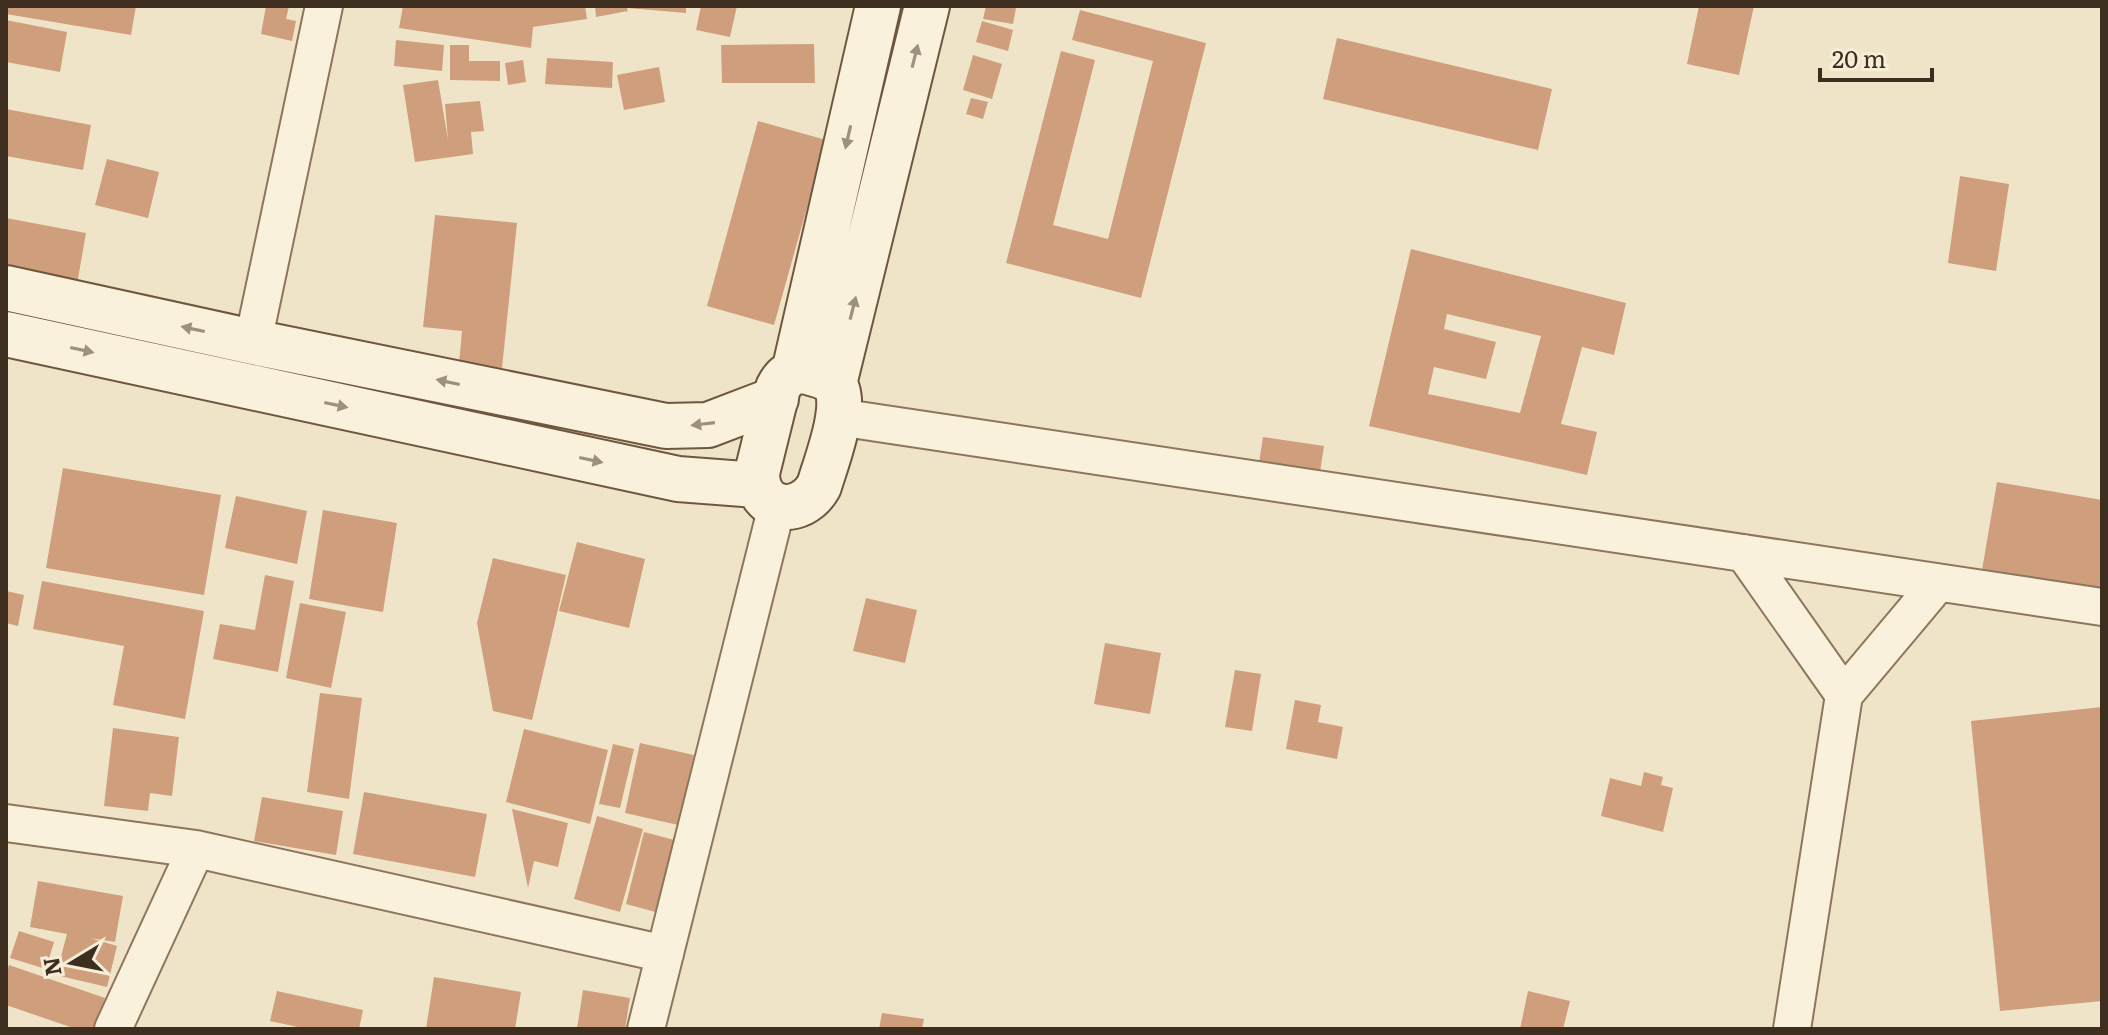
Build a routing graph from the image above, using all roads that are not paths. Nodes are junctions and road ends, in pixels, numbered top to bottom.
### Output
1 (324, 6) edge
2 (878, 6) edge
3 (927, 6) edge
4 (6, 288) edge
5 (6, 334) edge
6 (253, 342) junction
7 (811, 393) junction
8 (767, 496) junction
9 (1744, 553) junction
10 (1938, 583) junction
11 (2102, 607) edge
12 (1844, 695) junction
13 (6, 823) edge
14 (196, 849) junction
15 (665, 954) junction
16 (113, 1029) edge
17 (646, 1029) edge
18 (1792, 1029) edge

1 - 6 street
2 -> 7 main road
7 -> 3 main road
6 -> 4 main road
5 -> 8 main road
7 -> 6 main road
7 - 8 main road
7 - 8 main road
7 - 9 street
8 - 15 street
9 - 10 street
9 - 12 street
10 - 11 street
10 - 12 street
12 - 18 street
13 - 14 street
14 - 15 street
14 - 16 street
15 - 17 street

